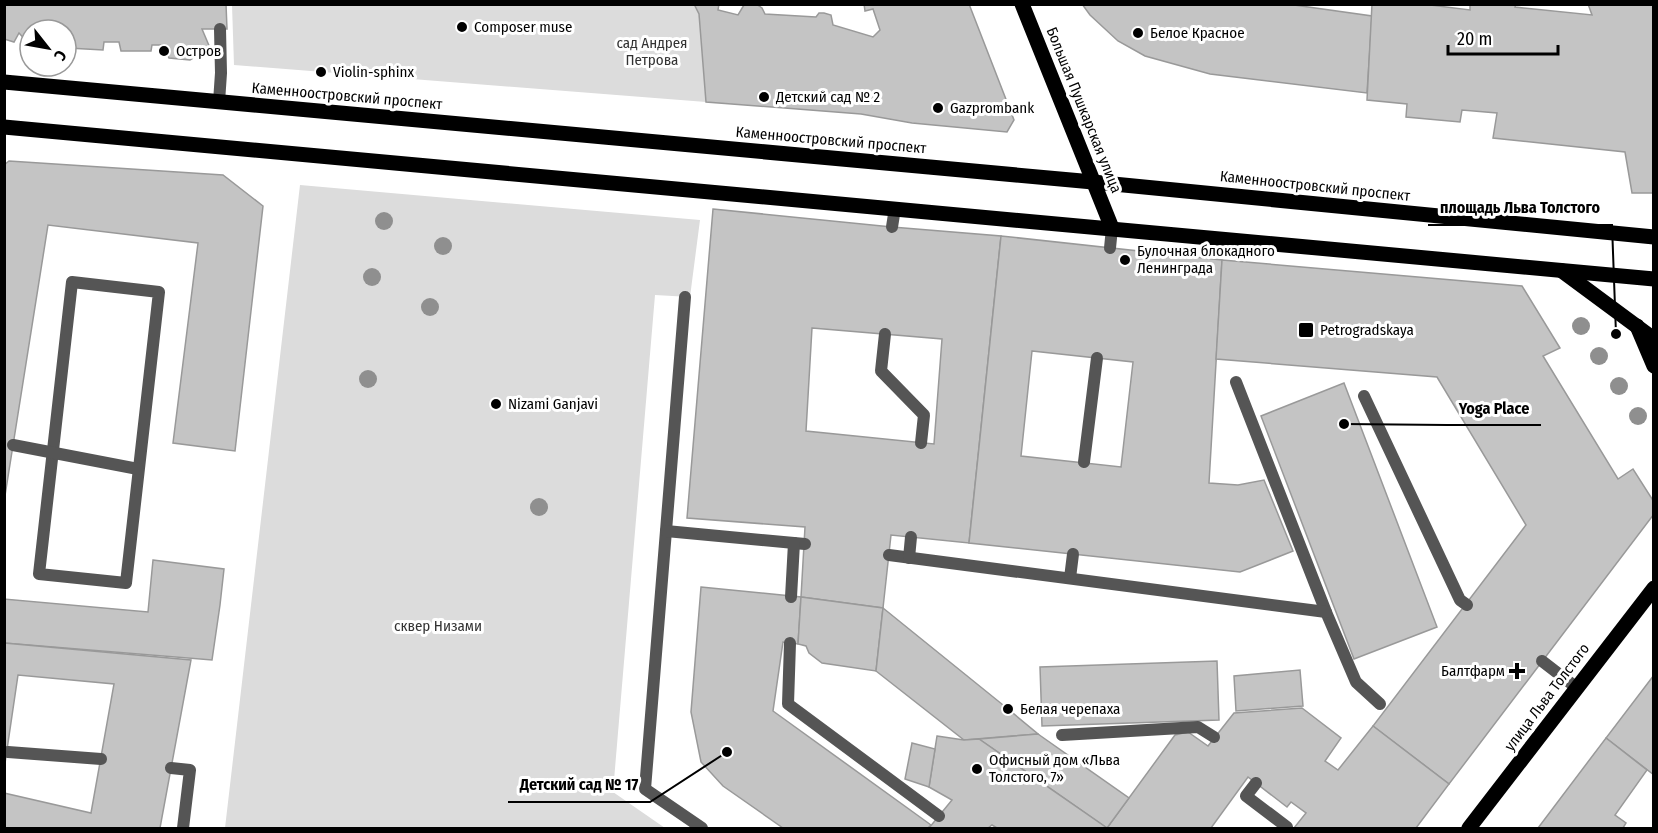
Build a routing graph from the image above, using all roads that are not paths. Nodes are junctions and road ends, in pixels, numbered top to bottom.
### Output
1 (1022, 4) edge
2 (220, 29) dead end
3 (4, 82) edge
4 (219, 102) junction
5 (4, 127) edge
6 (1093, 182) junction
7 (895, 208) junction
8 (892, 227) dead end
9 (1112, 228) junction
10 (1653, 237) edge
11 (1110, 248) dead end
12 (1562, 271) junction
13 (1653, 279) edge
14 (685, 297) dead end
15 (1637, 326) junction
16 (885, 334) dead end
17 (1653, 339) edge
18 (1097, 358) dead end
19 (1653, 366) edge
20 (1236, 382) dead end
21 (1364, 396) dead end
22 (921, 443) dead end
23 (13, 445) dead end
24 (52, 453) junction
25 (1084, 462) dead end
26 (138, 469) junction
27 (666, 531) junction
28 (911, 537) dead end
29 (1073, 554) dead end
30 (889, 555) dead end
31 (909, 558) junction
32 (1070, 578) junction
33 (1653, 588) edge
34 (791, 597) dead end
35 (1467, 605) dead end
36 (1326, 612) junction
37 (790, 643) dead end
38 (1542, 661) dead end
39 (1577, 688) junction
40 (1380, 704) dead end
41 (1062, 735) dead end
42 (1214, 737) dead end
43 (8, 752) dead end
44 (101, 759) dead end
45 (171, 768) dead end
46 (1256, 783) dead end
47 (939, 816) dead end
48 (183, 828) edge
49 (702, 828) edge
50 (1286, 828) edge
51 (1469, 828) edge

1 - 6 main road, Большая Пушкарская улица
2 - 4 lane
3 - 4 main road, Каменноостровский проспект
4 - 6 main road, Каменноостровский проспект
5 - 7 main road
6 - 9 main road, Большая Пушкарская улица
6 - 10 main road, Каменноостровский проспект
7 - 8 lane
7 - 9 main road
9 - 11 lane
9 - 12 main road
12 - 13 main road
12 - 15 main road
14 - 27 lane
15 - 17 main road
15 - 19 main road
16 - 22 lane
18 - 25 lane
20 - 36 lane
21 - 35 lane
23 - 24 lane
24 - 26 lane
24 - 26 lane
24 - 26 lane
27 - 34 lane
27 - 49 lane
28 - 31 lane
29 - 32 lane
30 - 31 lane
31 - 32 lane
32 - 36 lane
33 - 39 main road, улица Льва Толстого
36 - 40 lane
37 - 47 lane
38 - 39 lane
39 - 51 main road, улица Льва Толстого
41 - 42 lane
43 - 44 lane
45 - 48 lane
46 - 50 lane

